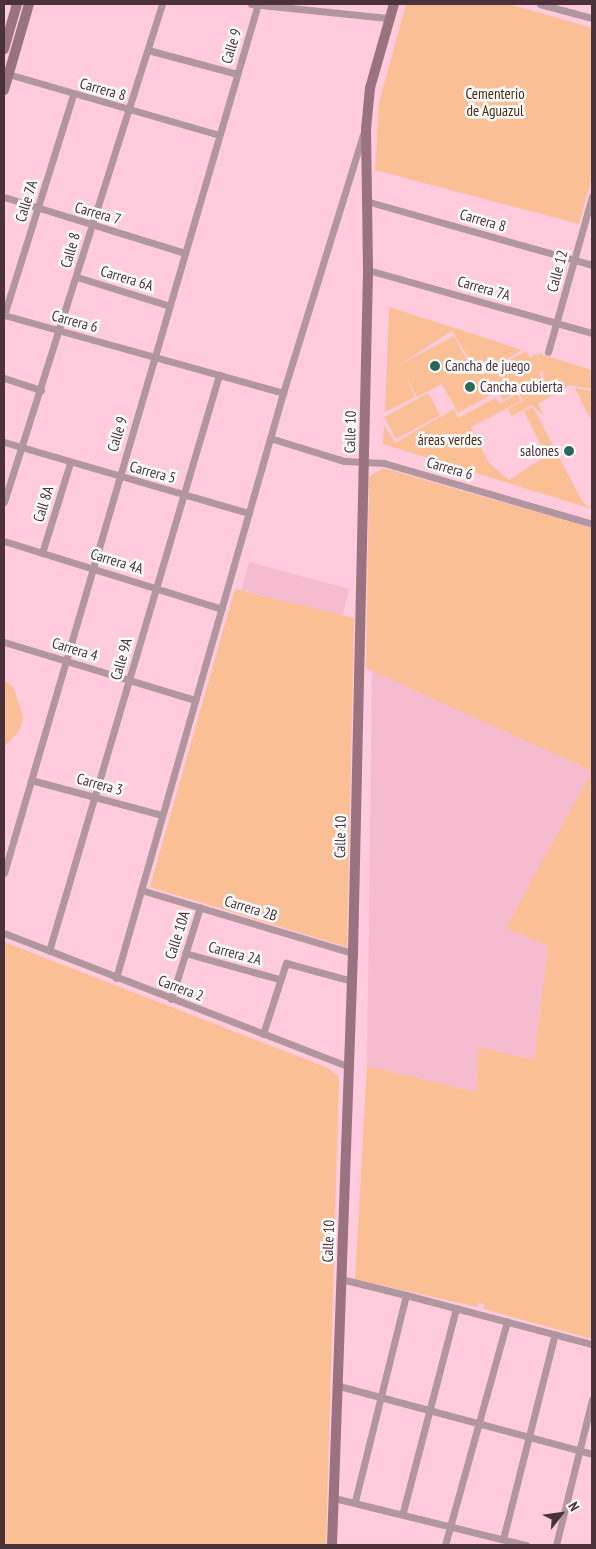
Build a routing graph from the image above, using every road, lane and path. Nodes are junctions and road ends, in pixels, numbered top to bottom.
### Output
1 (17, 4) edge
2 (30, 4) edge
3 (162, 4) edge
4 (256, 4) edge
5 (394, 4) edge
6 (540, 4) edge
7 (390, 18) junction
8 (592, 18) edge
9 (4, 49) edge
10 (148, 50) junction
11 (8, 74) junction
12 (237, 74) junction
13 (4, 90) edge
14 (73, 95) junction
15 (128, 110) junction
16 (366, 129) junction
17 (219, 135) junction
18 (592, 196) edge
19 (4, 197) edge
20 (366, 201) junction
21 (38, 209) junction
22 (92, 225) junction
23 (185, 253) junction
24 (574, 260) junction
25 (592, 265) edge
26 (368, 270) junction
27 (77, 277) junction
28 (170, 306) junction
29 (4, 315) edge
30 (557, 323) junction
31 (60, 331) junction
32 (592, 333) edge
33 (548, 352) dead end
34 (155, 356) junction
35 (219, 375) junction
36 (4, 378) edge
37 (41, 390) junction
38 (283, 393) junction
39 (270, 438) junction
40 (4, 442) edge
41 (21, 447) junction
42 (364, 462) junction
43 (70, 463) junction
44 (119, 477) junction
45 (185, 495) junction
46 (4, 502) edge
47 (249, 513) junction
48 (592, 524) edge
49 (4, 541) edge
50 (42, 552) junction
51 (90, 567) junction
52 (156, 588) junction
53 (222, 608) junction
54 (4, 642) edge
55 (64, 660) junction
56 (130, 680) junction
57 (195, 700) junction
58 (31, 780) junction
59 (94, 796) junction
60 (162, 815) junction
61 (4, 873) edge
62 (141, 890) junction
63 (200, 908) junction
64 (4, 933) edge
65 (49, 951) junction
66 (185, 953) junction
67 (353, 953) junction
68 (116, 978) junction
69 (278, 978) junction
70 (352, 981) junction
71 (171, 999) junction
72 (263, 1034) junction
73 (349, 1067) junction
74 (341, 1279) junction
75 (406, 1295) junction
76 (456, 1308) junction
77 (507, 1320) junction
78 (555, 1334) junction
79 (592, 1344) edge
80 (339, 1386) junction
81 (381, 1396) junction
82 (592, 1398) edge
83 (428, 1408) junction
84 (478, 1422) junction
85 (528, 1435) junction
86 (578, 1450) junction
87 (592, 1454) edge
88 (334, 1498) junction
89 (354, 1501) junction
90 (403, 1512) junction
91 (451, 1525) junction
92 (503, 1539) junction
93 (332, 1545) edge
94 (445, 1545) edge
95 (526, 1545) edge
96 (556, 1545) edge

1 - 9 street
2 - 11 street
3 - 10 street, Calle 8
4 - 7 street
4 - 12 street, Calle 9
5 - 7 street, Calle 10
6 - 8 street
7 - 16 street, Calle 10
10 - 12 street
10 - 15 street, Calle 8
11 - 13 street
11 - 14 street, Carrera 8
12 - 17 street, Calle 9
14 - 15 street, Carrera 8
14 - 21 street, Calle 7A
15 - 17 street, Carrera 8
15 - 22 street, Calle 8
16 - 20 street, Calle 10
16 - 38 street, Calle 10
17 - 23 street, Calle 9
18 - 24 street, Calle 12
19 - 21 street, Carrera 7
20 - 24 street, Carrera 8
20 - 26 street, Calle 10
21 - 22 street, Carrera 7
21 - 29 street, Calle 7A
22 - 23 street, Carrera 7
22 - 27 street, Calle 8
23 - 28 street, Calle 9
24 - 25 street, Carrera 8
24 - 30 street, Calle 12
26 - 30 street, Carrera 7A
26 - 42 street, Calle 10
27 - 28 street, Carrera 6A
27 - 31 street, Calle 8
28 - 34 street, Calle 9
29 - 31 street, Carrera 6
30 - 32 street, Carrera 7A
30 - 33 street, Calle 12
31 - 34 street, Carrera 6
31 - 37 street, Calle 8
34 - 35 street, Carrera 6
34 - 44 street, Calle 9
35 - 38 street, Carrera 6
35 - 45 street, Calle 9A
36 - 37 street
37 - 41 street, Calle 8
38 - 39 street, Calle 10
39 - 42 street, Carrera 6
39 - 47 street, Calle 10
40 - 41 street
41 - 43 street, Carrera 5
41 - 46 street, Calle 8
42 - 48 street, Carrera 6
42 - 67 street, Calle 10
43 - 44 street, Carrera 5
43 - 50 street, Call 8A
44 - 45 street, Carrera 5
44 - 51 street, Calle 9
45 - 47 street, Carrera 5
45 - 52 street, Calle 9A
47 - 53 street, Calle 10
49 - 50 street, Carrera 4A
50 - 51 street, Carrera 4A
51 - 52 street, Carrera 4A
51 - 55 street, Calle 9
52 - 53 street, Carrera 4A
52 - 56 street, Calle 9A
53 - 57 street, Calle 10
54 - 55 street, Carrera 4
55 - 56 street, Carrera 4
55 - 58 street, Calle 9
56 - 57 street, Carrera 4
56 - 59 street, Calle 9A
57 - 60 street, Calle 10
58 - 59 street, Carrera 3
58 - 61 street, Calle 9
59 - 60 street, Carrera 3
59 - 65 street, Calle 9A
60 - 62 street, Calle 10
62 - 63 street, Carrera 2B
62 - 68 street, Calle 10
63 - 66 street, Calle 10A
63 - 67 street, Carrera 2B
64 - 65 street, Carrera 2
65 - 68 street, Carrera 2
66 - 69 street, Carrera 2A
66 - 71 street, Calle 10A
67 - 70 street, Calle 10
68 - 71 street, Carrera 2
69 - 70 street
69 - 72 street
70 - 73 street, Calle 10
71 - 72 street, Carrera 2
72 - 73 street, Carrera 2
73 - 74 street, Calle 10
74 - 75 street
74 - 80 street, Calle 10
75 - 76 street
75 - 81 street
76 - 77 street
76 - 83 street
77 - 78 street
77 - 84 street
78 - 79 street
78 - 85 street
80 - 81 street
80 - 88 street, Calle 10
81 - 83 street
81 - 89 street
82 - 86 street
83 - 84 street
83 - 90 street
84 - 85 street
84 - 91 street
85 - 86 street
85 - 92 street
86 - 87 street
86 - 96 street
88 - 89 street
88 - 93 street, Calle 10
89 - 90 street
90 - 91 street
91 - 92 street
91 - 94 street
92 - 95 street

